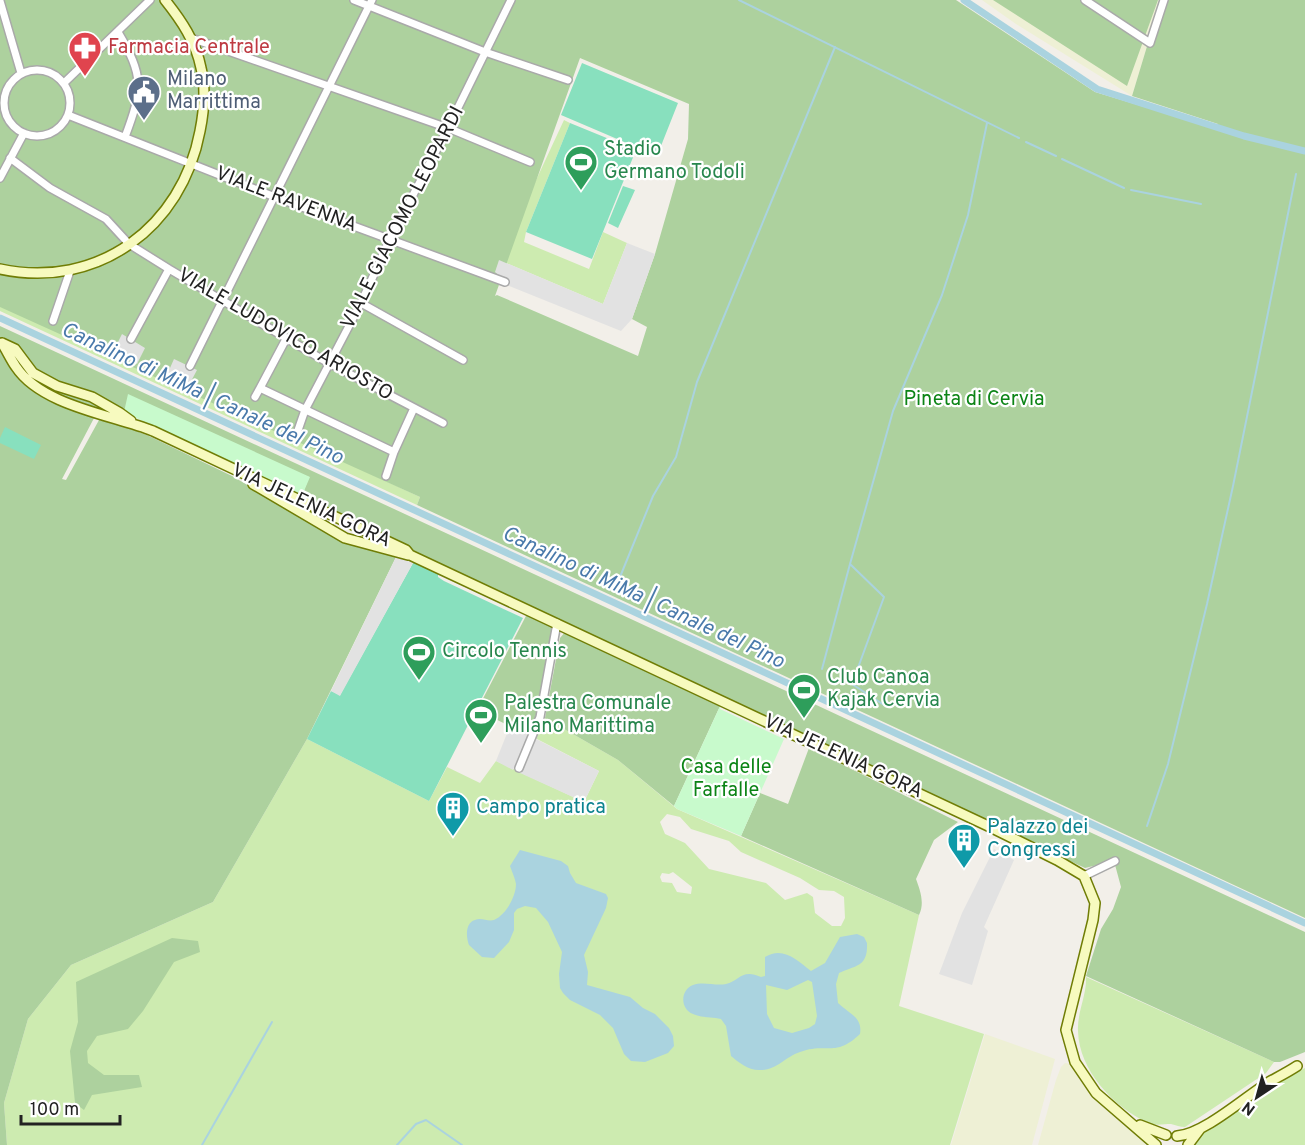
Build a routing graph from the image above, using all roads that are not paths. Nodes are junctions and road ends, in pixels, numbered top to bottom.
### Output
1 (150, 0) edge
2 (165, 0) edge
3 (354, 0) edge
4 (511, 0) edge
5 (1085, 0) edge
6 (1164, 0) edge
7 (0, 1) edge
8 (370, 3) edge
9 (117, 32) junction
10 (191, 38) junction
11 (486, 52) junction
12 (21, 73) junction
13 (568, 80) dead end
14 (64, 83) junction
15 (328, 86) junction
16 (3, 89) edge
17 (68, 115) junction
18 (448, 128) junction
19 (24, 133) junction
20 (125, 137) junction
21 (10, 158) junction
22 (530, 162) dead end
23 (192, 164) junction
24 (0, 178) edge
25 (275, 197) junction
26 (390, 239) junction
27 (129, 244) junction
28 (0, 269) edge
29 (169, 269) junction
30 (70, 271) junction
31 (505, 282) dead end
32 (222, 300) junction
33 (361, 303) junction
34 (53, 321) dead end
35 (131, 339) dead end
36 (286, 339) junction
37 (1, 342) edge
38 (463, 360) dead end
39 (329, 363) junction
40 (190, 366) dead end
41 (260, 388) junction
42 (255, 397) dead end
43 (414, 408) junction
44 (306, 410) junction
45 (132, 423) junction
46 (443, 423) dead end
47 (296, 436) dead end
48 (394, 452) junction
49 (211, 458) junction
50 (386, 476) dead end
51 (410, 555) junction
52 (557, 623) junction
53 (519, 768) dead end
54 (1114, 861) dead end
55 (1084, 876) junction
56 (1297, 1066) dead end
57 (1125, 1117) junction
58 (1200, 1129) junction
59 (1166, 1135) junction
60 (1177, 1136) junction
61 (1156, 1145) edge
62 (1187, 1145) edge

1 - 9 street
2 - 10 street
3 - 8 street
4 - 11 street, VIALE GIACOMO LEOPARDI
5 - 6 street
7 - 12 street
8 - 11 street
8 - 15 street
9 - 14 street
9 - 20 street
10 - 15 street
10 - 23 street
11 - 13 street
11 - 18 street, VIALE GIACOMO LEOPARDI
12 - 14 street
12 - 16 street
14 - 17 street
15 - 18 street
15 - 25 street
16 - 19 street
17 - 19 street
17 - 20 street, VIALE RAVENNA
18 - 22 street
18 - 26 street, VIALE GIACOMO LEOPARDI
19 - 21 street
20 - 23 street, VIALE RAVENNA
21 - 24 street
21 - 27 street, VIALE LUDOVICO ARIOSTO
23 - 25 street, VIALE RAVENNA
23 - 27 street
25 - 26 street, VIALE RAVENNA
25 - 32 street
26 - 31 street, VIALE RAVENNA
26 - 33 street, VIALE GIACOMO LEOPARDI
27 - 29 street, VIALE LUDOVICO ARIOSTO
27 - 30 street
28 - 30 street
29 - 32 street, VIALE LUDOVICO ARIOSTO
29 - 35 street
30 - 34 street
32 - 36 street, VIALE LUDOVICO ARIOSTO
32 - 40 street
33 - 38 street
33 - 39 street, VIALE GIACOMO LEOPARDI
36 - 39 street, VIALE LUDOVICO ARIOSTO
36 - 41 street
37 - 45 street, VIA JELENIA GORA
37 - 45 street, VIA JELENIA GORA
39 - 43 street, VIALE LUDOVICO ARIOSTO
39 - 44 street, VIALE GIACOMO LEOPARDI
41 - 42 street
41 - 44 street
43 - 46 street, VIALE LUDOVICO ARIOSTO
43 - 48 street
44 - 47 street, VIALE GIACOMO LEOPARDI
44 - 48 street
45 - 49 street, VIA JELENIA GORA
48 - 50 street
49 - 51 street, VIA JELENIA GORA
49 - 51 street, VIA JELENIA GORA
51 - 52 street, VIA JELENIA GORA
52 - 53 street
52 - 55 street, VIA JELENIA GORA
54 - 55 street
55 - 57 street
56 - 58 street
57 - 59 street
57 - 61 street
58 - 60 street
58 - 62 street
59 - 60 street
59 - 61 street
60 - 62 street

